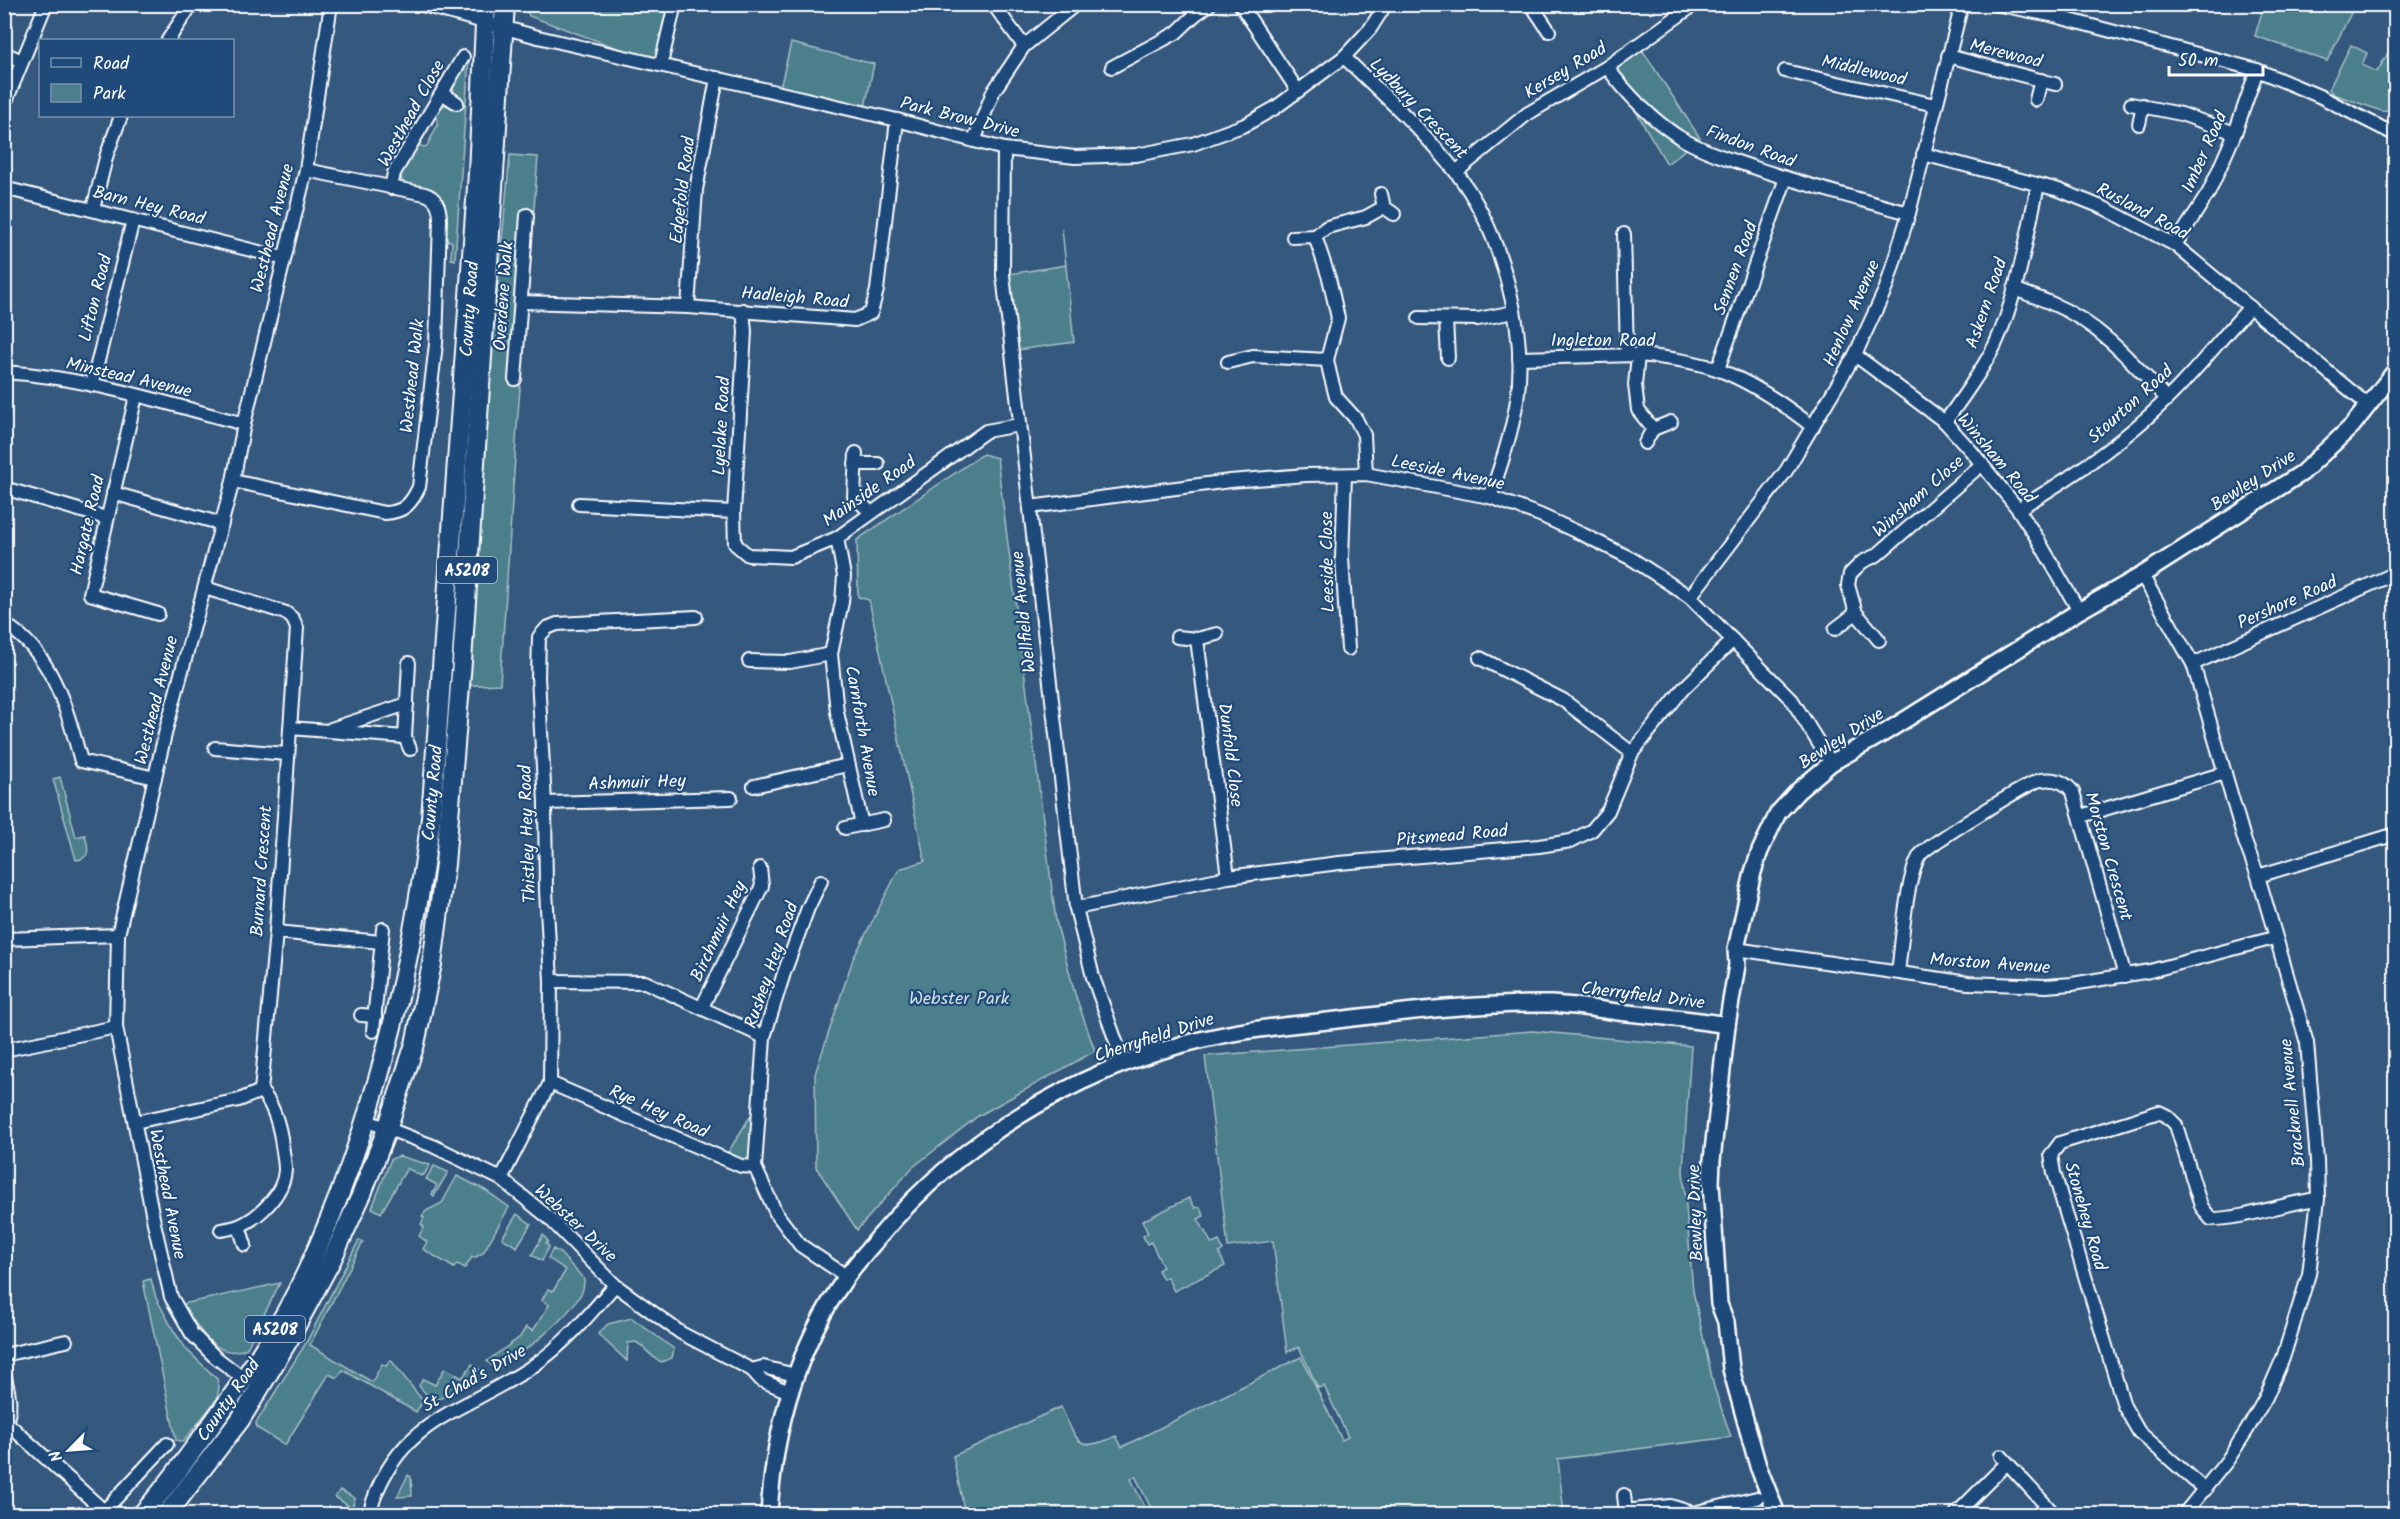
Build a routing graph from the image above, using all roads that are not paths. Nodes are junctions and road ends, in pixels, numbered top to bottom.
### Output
1 (46, 4) edge
2 (192, 4) edge
3 (331, 4) edge
4 (419, 4) edge
5 (506, 4) edge
6 (675, 4) edge
7 (993, 4) edge
8 (1076, 4) edge
9 (1210, 4) edge
10 (1240, 4) edge
11 (1386, 4) edge
12 (1531, 4) edge
13 (1695, 4) edge
14 (1962, 4) edge
15 (1995, 4) edge
16 (2052, 10) edge
17 (486, 13) edge
18 (504, 27) junction
19 (1549, 31) dead end
20 (169, 39) edge
21 (1024, 46) junction
22 (4, 53) edge
23 (1948, 56) junction
24 (463, 57) dead end
25 (1344, 57) junction
26 (22, 61) junction
27 (661, 64) junction
28 (1112, 67) dead end
29 (1607, 67) junction
30 (2257, 70) junction
31 (1785, 71) dead end
32 (717, 78) junction
33 (2041, 80) junction
34 (2055, 84) dead end
35 (1298, 91) junction
36 (442, 93) junction
37 (2036, 100) dead end
38 (457, 103) dead end
39 (1935, 105) junction
40 (4, 106) edge
41 (121, 117) edge
42 (897, 120) junction
43 (2139, 124) dead end
44 (2235, 133) junction
45 (2396, 135) edge
46 (974, 141) junction
47 (1004, 149) junction
48 (1923, 154) junction
49 (306, 170) junction
50 (1456, 172) junction
51 (1786, 178) junction
52 (2038, 185) junction
53 (4, 188) edge
54 (392, 188) junction
55 (1381, 194) dead end
56 (93, 209) junction
57 (1909, 213) junction
58 (527, 215) dead end
59 (133, 220) junction
60 (1624, 234) dead end
61 (1293, 237) dead end
62 (1315, 237) junction
63 (2175, 244) junction
64 (283, 258) junction
65 (2014, 289) junction
66 (521, 302) junction
67 (688, 307) junction
68 (2250, 307) junction
69 (743, 310) junction
70 (1514, 312) junction
71 (1419, 318) dead end
72 (1446, 320) junction
73 (1632, 355) junction
74 (1855, 356) junction
75 (1448, 358) dead end
76 (1519, 358) junction
77 (1327, 360) junction
78 (1228, 362) dead end
79 (1718, 369) junction
80 (2396, 370) edge
81 (4, 372) edge
82 (515, 379) dead end
83 (92, 385) junction
84 (135, 396) junction
85 (2167, 399) junction
86 (2369, 406) junction
87 (1671, 422) dead end
88 (1945, 422) junction
89 (244, 424) junction
90 (1019, 425) junction
91 (1813, 427) junction
92 (1653, 429) junction
93 (1645, 443) dead end
94 (878, 464) dead end
95 (1982, 464) junction
96 (1366, 474) junction
97 (1345, 475) junction
98 (233, 480) junction
99 (4, 488) edge
100 (113, 493) junction
101 (1490, 497) junction
102 (579, 504) dead end
103 (1030, 507) junction
104 (2018, 509) junction
105 (734, 512) junction
106 (870, 512) junction
107 (106, 518) junction
108 (222, 524) junction
109 (837, 538) junction
110 (735, 544) joint
111 (2396, 573) edge
112 (2142, 575) junction
113 (205, 588) junction
114 (1690, 597) junction
115 (2079, 611) junction
116 (1856, 613) junction
117 (158, 614) dead end
118 (696, 617) dead end
119 (4, 624) edge
120 (1835, 629) dead end
121 (1217, 634) dead end
122 (1177, 637) dead end
123 (1197, 639) junction
124 (1733, 640) junction
125 (1880, 640) dead end
126 (1348, 649) dead end
127 (831, 654) junction
128 (1480, 658) dead end
129 (749, 661) dead end
130 (409, 663) dead end
131 (2193, 664) junction
132 (407, 704) junction
133 (290, 728) junction
134 (325, 731) junction
135 (215, 748) dead end
136 (1632, 753) junction
137 (287, 754) junction
138 (1832, 763) junction
139 (848, 765) junction
140 (2225, 773) junction
141 (155, 778) junction
142 (754, 786) dead end
143 (730, 798) dead end
144 (545, 803) junction
145 (2081, 816) junction
146 (884, 820) dead end
147 (861, 825) junction
148 (845, 828) dead end
149 (2396, 834) edge
150 (760, 868) dead end
151 (2258, 876) junction
152 (1228, 877) junction
153 (821, 881) dead end
154 (1076, 908) junction
155 (383, 929) dead end
156 (276, 932) junction
157 (118, 935) junction
158 (2274, 938) junction
159 (4, 939) edge
160 (381, 942) junction
161 (1736, 949) junction
162 (1898, 972) junction
163 (2125, 976) junction
164 (551, 981) junction
165 (702, 1007) junction
166 (361, 1015) dead end
167 (375, 1016) junction
168 (1727, 1024) junction
169 (116, 1027) junction
170 (373, 1031) dead end
171 (764, 1037) junction
172 (4, 1050) edge
173 (1124, 1064) junction
174 (550, 1083) junction
175 (261, 1091) junction
176 (365, 1120) junction
177 (135, 1122) junction
178 (387, 1129) junction
179 (754, 1167) junction
180 (501, 1179) junction
181 (2318, 1198) junction
182 (239, 1226) junction
183 (221, 1230) dead end
184 (245, 1245) dead end
185 (846, 1276) junction
186 (615, 1285) junction
187 (66, 1341) dead end
188 (4, 1355) edge
189 (752, 1370) junction
190 (4, 1373) edge
191 (795, 1375) junction
192 (244, 1379) junction
193 (789, 1392) junction
194 (5, 1423) edge
195 (167, 1444) dead end
196 (2205, 1490) junction
197 (1624, 1495) dead end
198 (1757, 1498) dead end
199 (102, 1513) edge
200 (1626, 1513) edge
201 (144, 1514) edge
202 (167, 1515) edge
203 (369, 1515) edge
204 (769, 1515) edge
205 (1777, 1515) edge
206 (1956, 1515) edge
207 (2054, 1515) edge
208 (2184, 1515) edge

1 - 26 street
2 - 20 street
3 - 49 street, Westhead Avenue
4 - 17 street, Park Brow Drive
5 - 18 main road, County Road / A5208
6 - 27 street
7 - 21 street
8 - 21 street
9 - 28 street
10 - 35 street
11 - 25 street, Park Brow Drive
12 - 19 street
13 - 29 street, Kersey Road
14 - 23 street, Henlow Avenue
15 - 16 street
16 - 30 street
17 - 18 street, Park Brow Drive
17 - 176 main road, County Road / A5208
18 - 27 street, Park Brow Drive
18 - 178 main road, County Road / A5208
21 - 46 street
22 - 26 street
23 - 33 street, Merewood
23 - 39 street, Henlow Avenue
24 - 36 street, Westhead Close
25 - 35 street, Park Brow Drive
25 - 50 street, Lydbury Crescent
26 - 40 street
27 - 32 street, Park Brow Drive
29 - 50 street, Kersey Road
29 - 51 street, Findon Road
30 - 44 street, Imber Road
30 - 45 street
31 - 39 street, Middlewood
32 - 42 street, Park Brow Drive
32 - 67 street, Edgefold Road
33 - 34 street, Merewood
33 - 37 street
35 - 47 street, Park Brow Drive
36 - 38 street
36 - 54 street, Westhead Close
39 - 48 street, Henlow Avenue
41 - 56 street
42 - 46 street, Park Brow Drive
42 - 69 street, Hadleigh Road
43 - 44 street
44 - 63 street, Imber Road
46 - 47 street, Park Brow Drive
47 - 90 street, Wellfield Avenue
48 - 52 street, Rusland Road
48 - 57 street, Henlow Avenue
49 - 54 street, Westhead Walk
49 - 64 street, Westhead Avenue
50 - 70 street, Lydbury Crescent
51 - 57 street, Findon Road
51 - 79 street, Sennen Road
52 - 63 street, Rusland Road
52 - 65 street, Askern Road
53 - 56 street, Barn Hey Road
54 - 98 street, Westhead Walk
55 - 62 street
56 - 59 street, Barn Hey Road
57 - 74 street, Henlow Avenue
58 - 66 street, Overdene Walk
59 - 64 street, Barn Hey Road
59 - 83 street, Lifton Road
60 - 73 street
61 - 62 street
62 - 77 street
63 - 68 street, Rusland Road
64 - 89 street, Westhead Avenue
65 - 85 street
65 - 88 street, Askern Road
66 - 67 street, Hadleigh Road
66 - 82 street, Overdene Walk
67 - 69 street, Hadleigh Road
68 - 85 street, Stourton Road
68 - 86 street, Rusland Road
69 - 105 street, Lyelake Road
70 - 72 street
70 - 76 street, Lydbury Crescent
71 - 72 street
72 - 75 street
73 - 76 street, Ingleton Road
73 - 79 street, Ingleton Road
73 - 92 street
74 - 88 street, Winsham Road
74 - 91 street, Henlow Avenue
76 - 101 street, Lydbury Crescent
77 - 78 street
77 - 96 street
79 - 91 street, Ingleton Road
80 - 86 street, Bewley Drive
81 - 83 street, Minstead Avenue
83 - 84 street, Minstead Avenue
84 - 89 street, Minstead Avenue
84 - 100 street, Hargate Road
85 - 104 street, Stourton Road
86 - 112 street, Bewley Drive
87 - 92 street
88 - 95 street, Winsham Road
89 - 98 street, Westhead Avenue
90 - 103 street, Wellfield Avenue
90 - 106 street, Mainside Road
91 - 114 street, Henlow Avenue
92 - 93 street
94 - 106 street
95 - 104 street, Winsham Road
95 - 116 street, Winsham Close
96 - 97 street, Leeside Avenue
96 - 101 street, Leeside Avenue
97 - 103 street, Leeside Avenue
97 - 126 street, Leeside Close
98 - 108 street, Westhead Avenue
99 - 107 street
100 - 107 street, Hargate Road
100 - 108 street
101 - 114 street, Leeside Avenue
102 - 105 street
103 - 154 street, Wellfield Avenue
104 - 115 street, Winsham Road
105 - 110 street, Lyelake Road
106 - 109 street, Mainside Road
107 - 117 street, Hargate Road
108 - 113 street, Westhead Avenue
109 - 110 street, Mainside Road
109 - 127 street, Carnforth Avenue
111 - 131 street, Pershore Road
112 - 115 street, Bewley Drive
112 - 131 street, Bracknell Avenue
113 - 133 street, Burnard Crescent
113 - 141 street, Westhead Avenue
114 - 124 street, Leeside Avenue
115 - 138 street, Bewley Drive
116 - 120 street
116 - 125 street
118 - 144 street, Thistley Hey Road
119 - 141 street
121 - 123 street
122 - 123 street
123 - 152 street, Dunfold Close
124 - 136 street, Pitsmead Road
124 - 138 street, Leeside Avenue
127 - 129 street
127 - 139 street, Carnforth Avenue
128 - 136 street
130 - 132 street
131 - 140 street, Bracknell Avenue
132 - 134 street
132 - 134 street
133 - 134 street
133 - 137 street, Burnard Crescent
135 - 137 street
136 - 152 street, Pitsmead Road
137 - 156 street, Burnard Crescent
138 - 161 street, Bewley Drive
139 - 142 street
139 - 147 street, Carnforth Avenue
140 - 145 street
140 - 151 street, Bracknell Avenue
141 - 157 street, Westhead Avenue
143 - 144 street, Ashmuir Hey
144 - 164 street, Thistley Hey Road
145 - 162 street, Morston Crescent
145 - 163 street, Morston Crescent
146 - 147 street, Carnforth Avenue
147 - 148 street, Carnforth Avenue
149 - 151 street
150 - 165 street, Birchmuir Hey
151 - 158 street, Bracknell Avenue
152 - 154 street, Pitsmead Road
153 - 171 street, Rushey Hey Road
154 - 173 street, Wellfield Avenue
155 - 160 street
156 - 160 street
156 - 175 street, Burnard Crescent
157 - 159 street
157 - 169 street, Westhead Avenue
158 - 163 street, Morston Avenue
158 - 181 street, Bracknell Avenue
160 - 167 street
161 - 162 street, Morston Avenue
161 - 168 street, Bewley Drive
162 - 163 street, Morston Avenue
164 - 165 street
164 - 174 street, Thistley Hey Road
165 - 171 street
166 - 167 street
167 - 170 street
168 - 173 street, Cherryfield Drive
168 - 205 street, Bewley Drive
169 - 172 street
169 - 177 street, Westhead Avenue
171 - 179 street, Rushey Hey Road
173 - 185 street, Cherryfield Drive
174 - 179 street, Rye Hey Road
174 - 180 street, Thistley Hey Road
175 - 177 street
175 - 182 street
176 - 178 street, Webster Drive
176 - 192 main road, County Road / A5208
177 - 192 street, Westhead Avenue
178 - 180 street, Webster Drive
178 - 202 main road, County Road / A5208
179 - 185 street, Rushey Hey Road
180 - 186 street, Webster Drive
181 - 196 street, Bracknell Avenue
181 - 196 street, Stonehey Road
182 - 183 street
182 - 184 street
185 - 191 street, Cherryfield Drive
186 - 189 street, Webster Drive
186 - 203 street, St Chad's Drive
187 - 188 street
189 - 191 street, Webster Drive
189 - 193 street, Webster Drive
190 - 194 street
191 - 193 street, Cherryfield Drive
192 - 201 main road, County Road / A5208
193 - 204 street, Cherryfield Drive
194 - 199 street
195 - 199 street
196 - 208 street, Bracknell Avenue
197 - 200 street
198 - 200 street
206 - 207 street

